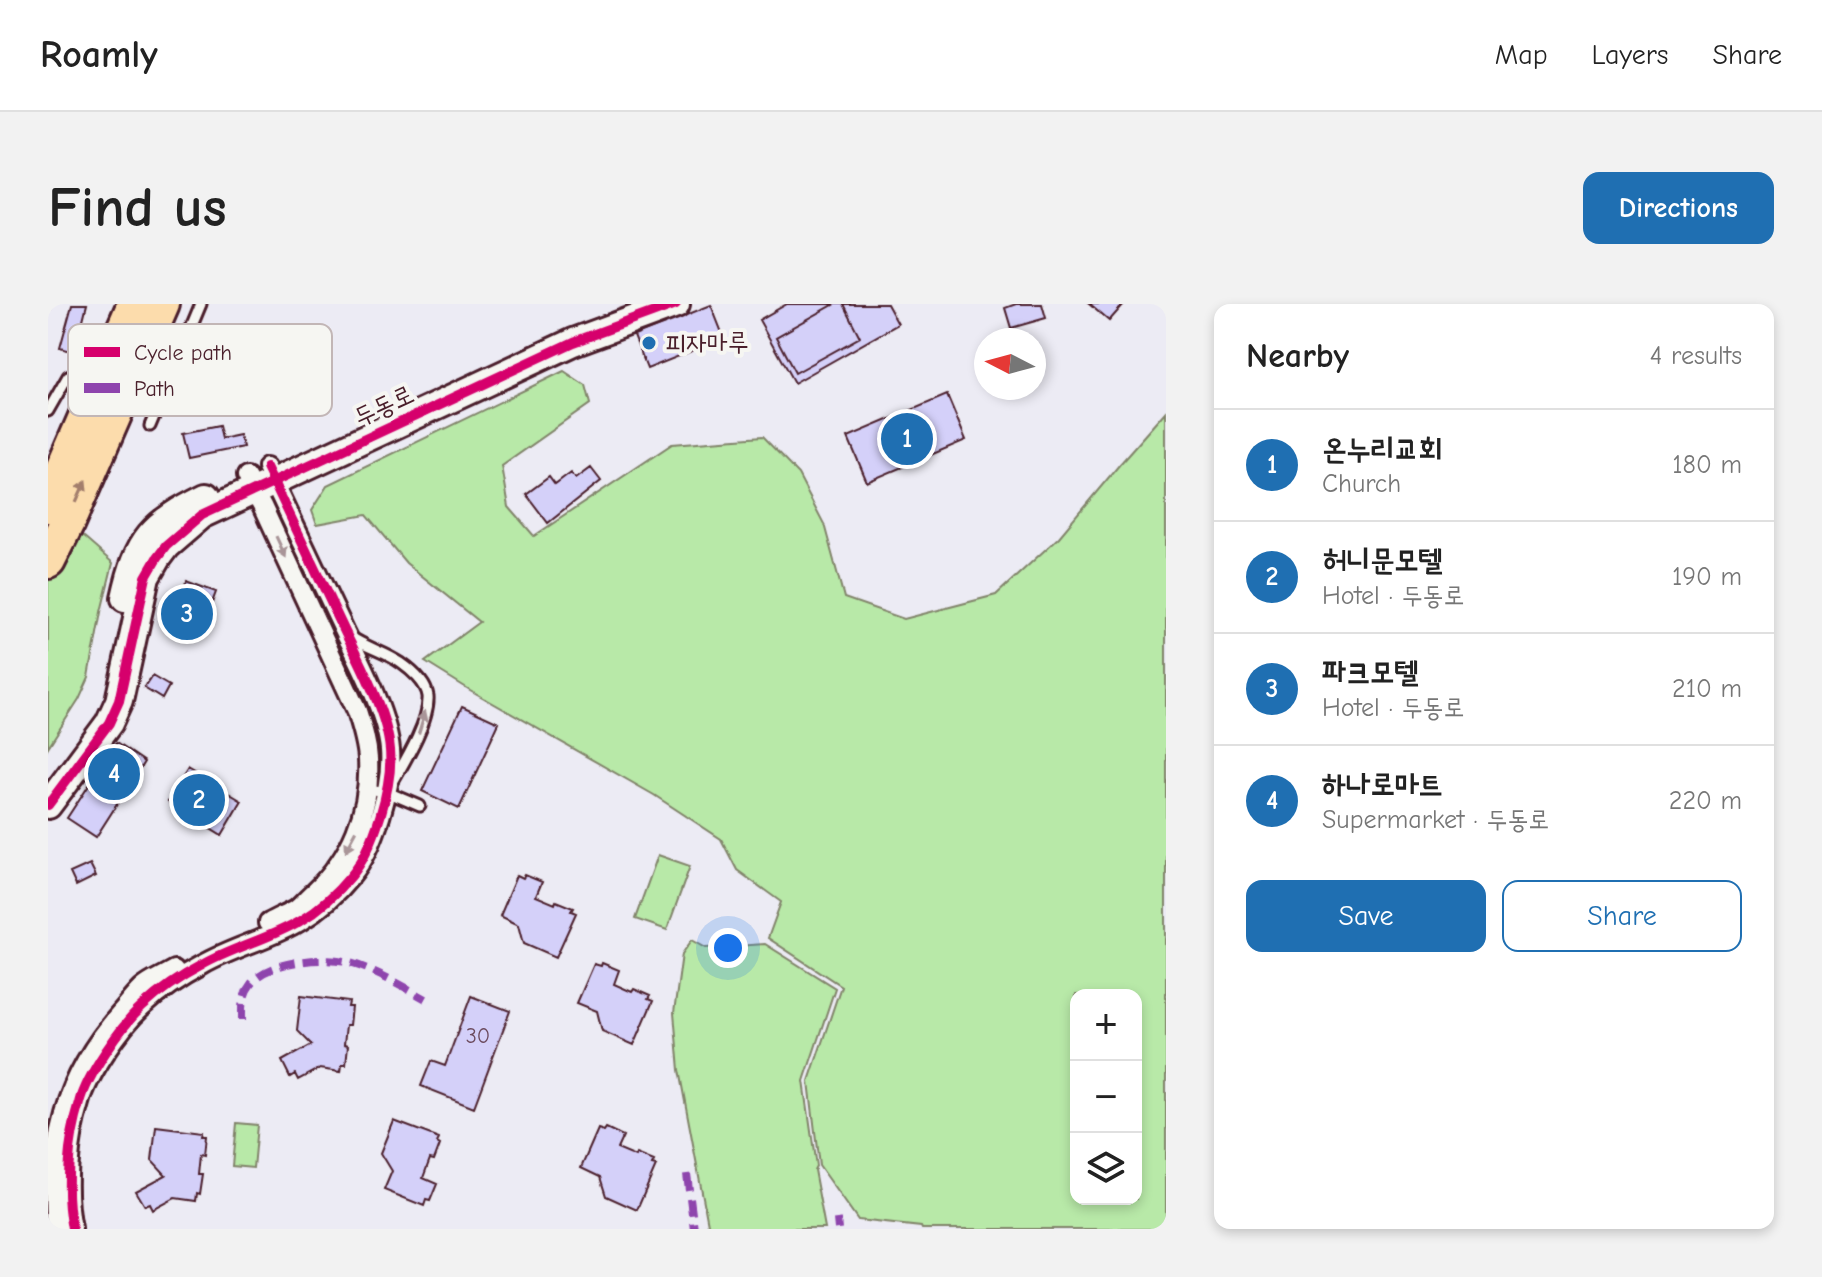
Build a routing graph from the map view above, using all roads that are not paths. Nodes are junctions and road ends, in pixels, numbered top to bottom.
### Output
1 (135, 304) edge
2 (162, 304) edge
3 (201, 304) edge
4 (627, 304) edge
5 (676, 304) edge
6 (127, 324) edge
7 (153, 324) edge
8 (193, 324) edge
9 (68, 376) edge
10 (48, 411) edge
11 (87, 416) edge
12 (88, 416) edge
13 (114, 416) edge
14 (154, 416) edge
15 (150, 426) dead end
16 (261, 479) junction
17 (48, 480) edge
18 (48, 505) edge
19 (48, 561) edge
20 (346, 633) junction
21 (48, 779) edge
22 (368, 789) junction
23 (387, 792) junction
24 (48, 805) edge
25 (420, 806) dead end
26 (56, 1229) edge
27 (72, 1229) edge

1 - 6 highway
7 -> 2 highway
3 - 8 lane
4 - 16 street, 두동로
5 - 16 street, 두동로
9 - 10 lane
11 - 17 highway
12 - 18 highway
19 -> 13 highway
14 - 15 lane
16 - 20 street
16 - 21 street, 두동로
16 -> 22 street
16 - 24 street, 두동로
20 - 23 street
23 -> 20 lane
22 - 23 lane
22 -> 26 street
23 - 25 lane
23 - 27 street

